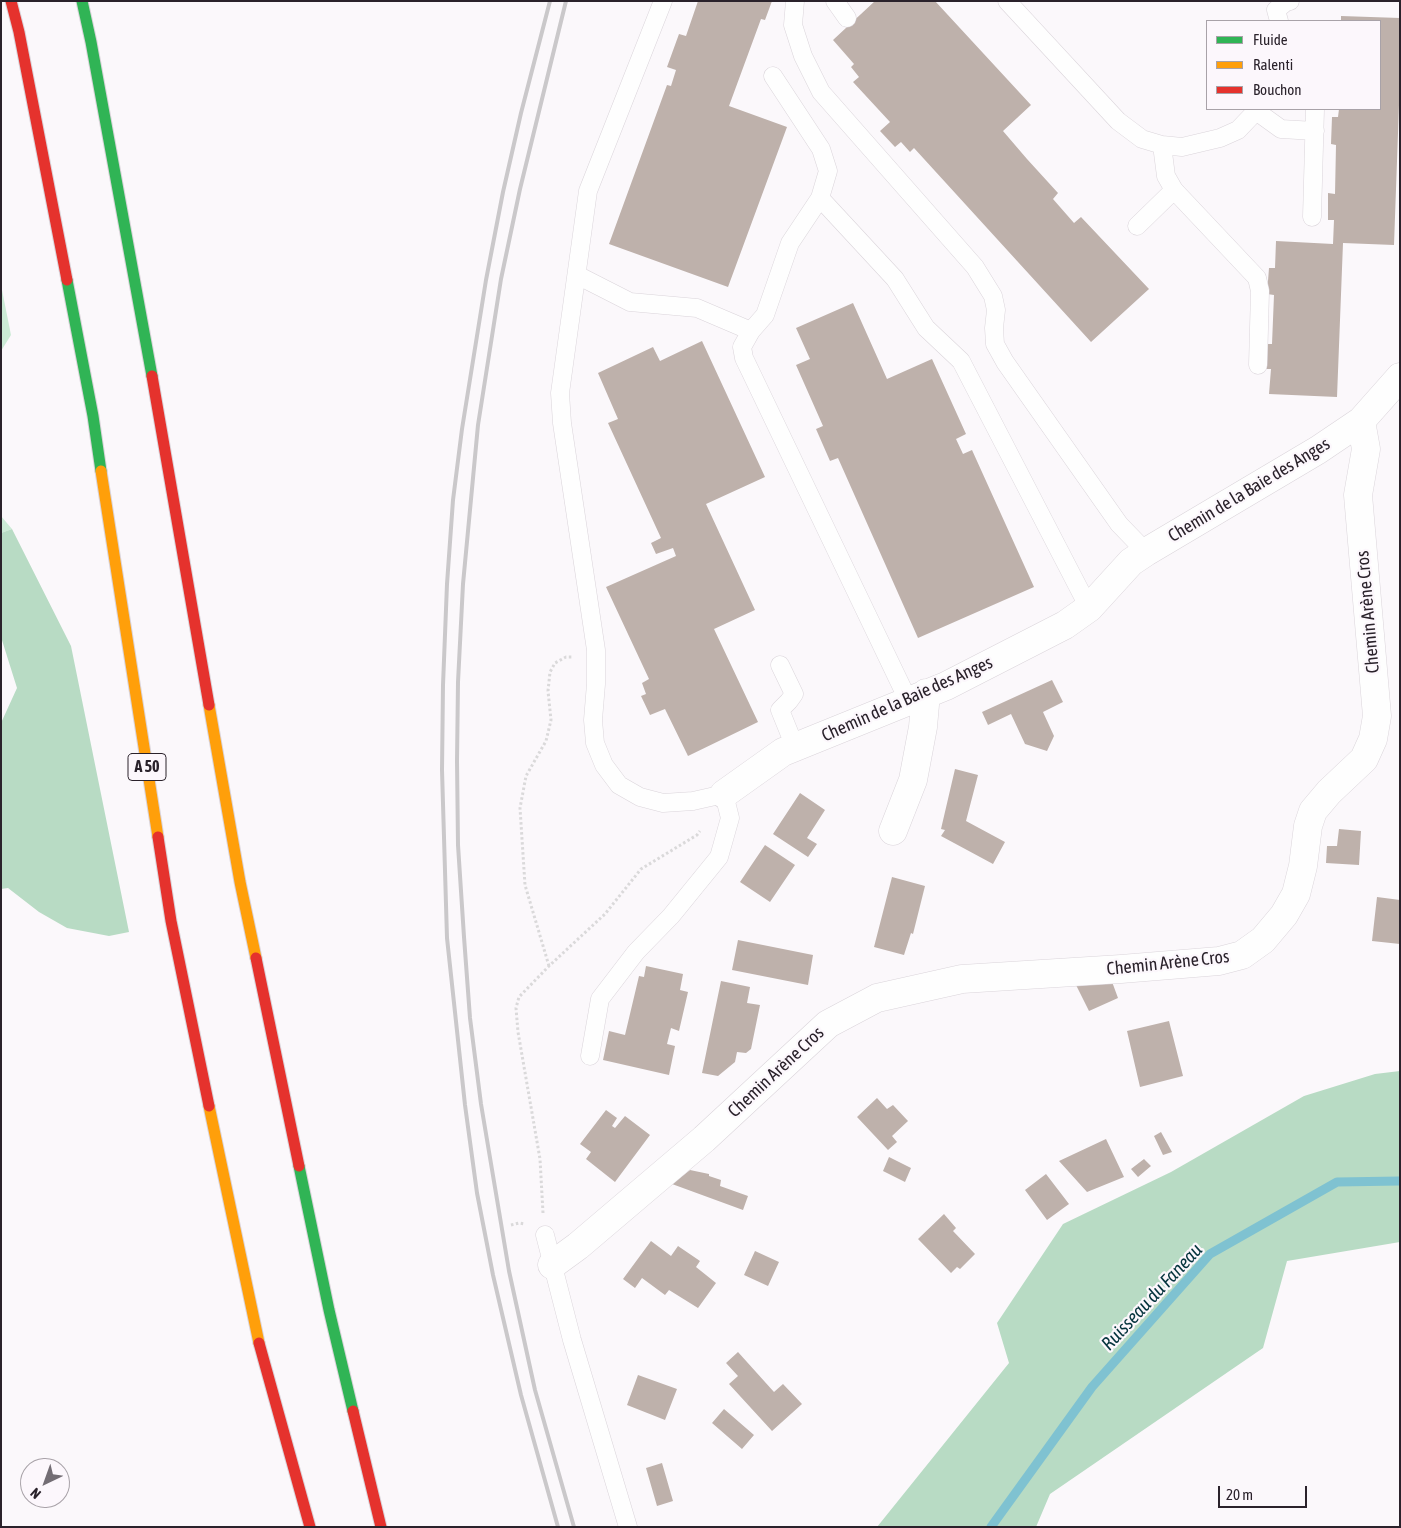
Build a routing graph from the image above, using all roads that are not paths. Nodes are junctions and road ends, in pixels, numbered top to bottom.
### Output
1 (12, 1) edge
2 (82, 1) edge
3 (663, 1) edge
4 (795, 1) edge
5 (836, 1) edge
6 (1008, 1) edge
7 (846, 18) dead end
8 (773, 76) dead end
9 (1257, 110) edge
10 (1315, 110) edge
11 (1315, 131) junction
12 (1162, 145) junction
13 (1174, 190) junction
14 (820, 198) junction
15 (1312, 217) dead end
16 (1137, 226) dead end
17 (577, 275) junction
18 (750, 331) junction
19 (1258, 365) dead end
20 (1400, 377) edge
21 (1361, 421) junction
22 (1146, 552) junction
23 (1089, 608) junction
24 (780, 665) dead end
25 (917, 697) junction
26 (795, 747) junction
27 (724, 794) junction
28 (893, 831) dead end
29 (590, 1056) dead end
30 (545, 1235) dead end
31 (552, 1265) junction
32 (310, 1527) edge
33 (381, 1527) edge
34 (628, 1527) edge

1 - 32 highway, A 50
2 - 33 highway
3 - 17 lane
4 - 22 lane
5 - 7 lane
6 - 12 lane
8 - 14 lane
9 - 11 lane
9 - 12 lane
10 - 11 lane
11 - 15 lane
12 - 13 lane
13 - 16 lane
13 - 19 lane
14 - 18 lane
14 - 23 lane
17 - 18 lane
17 - 27 lane
18 - 25 lane
20 - 21 street
21 - 22 street, Chemin de la Baie des Anges
21 - 31 street, Chemin Arène Cros
22 - 23 street, Chemin de la Baie des Anges
23 - 25 street, Chemin de la Baie des Anges
24 - 26 lane
25 - 26 street, Chemin de la Baie des Anges
25 - 28 street
26 - 27 street, Chemin de la Baie des Anges
27 - 29 lane
30 - 31 lane
31 - 34 lane

